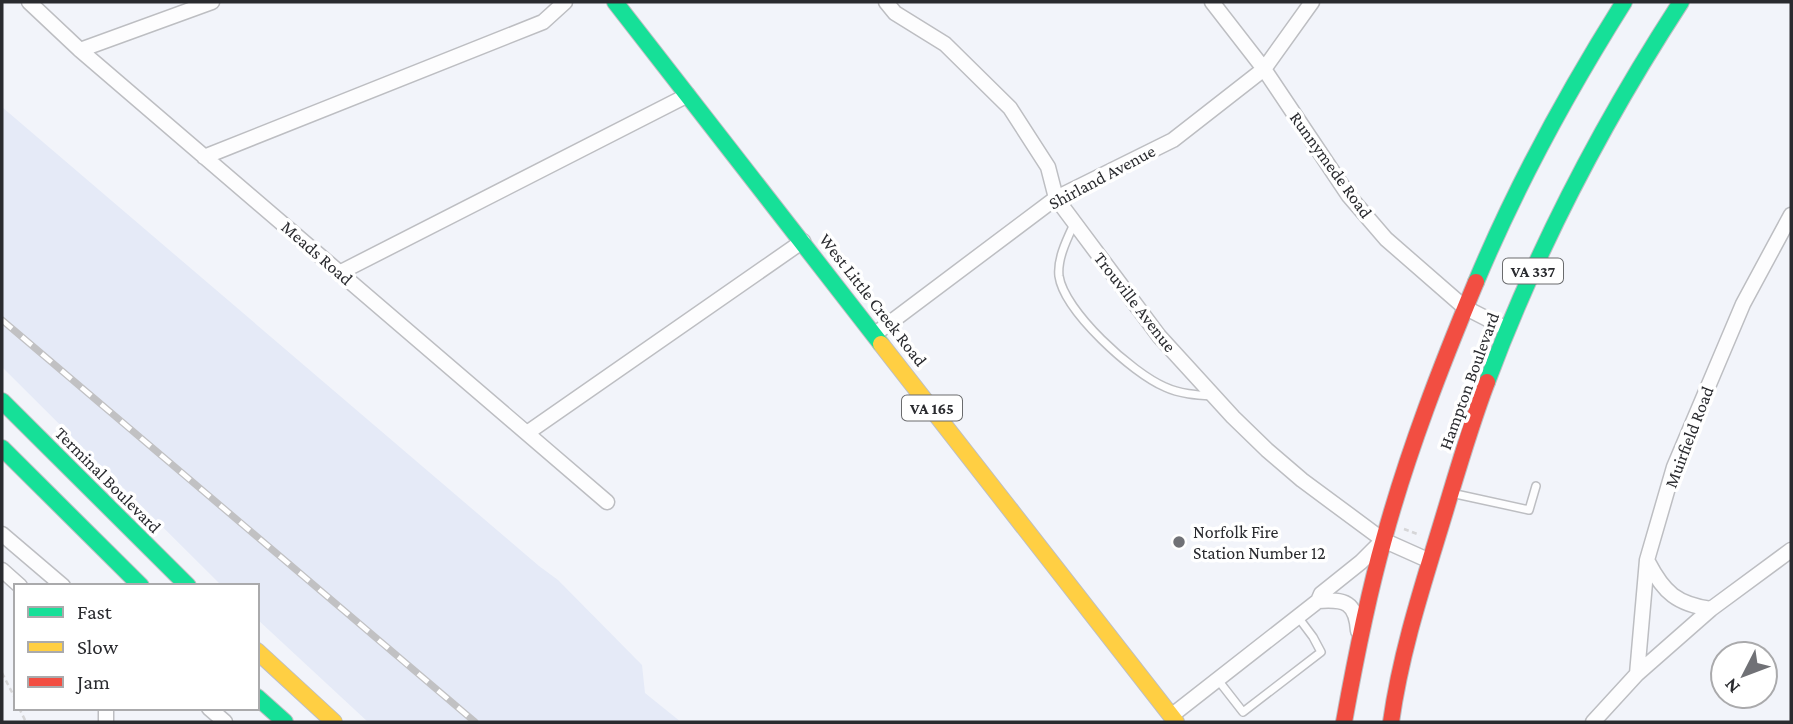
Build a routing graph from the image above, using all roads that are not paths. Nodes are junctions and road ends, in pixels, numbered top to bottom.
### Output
1 (29, 2) edge
2 (212, 2) edge
3 (565, 2) edge
4 (615, 2) edge
5 (886, 2) edge
6 (1212, 2) edge
7 (1312, 2) edge
8 (1623, 2) edge
9 (1681, 2) edge
10 (80, 50) junction
11 (1264, 69) junction
12 (688, 95) junction
13 (204, 157) junction
14 (1056, 198) junction
15 (1791, 215) edge
16 (1074, 223) junction
17 (803, 241) junction
18 (339, 273) junction
19 (1464, 307) junction
20 (1507, 329) junction
21 (875, 334) junction
22 (1213, 396) junction
23 (2, 401) edge
24 (527, 433) junction
25 (2, 448) edge
26 (1536, 486) dead end
27 (1450, 493) junction
28 (607, 502) dead end
29 (2, 534) edge
30 (1383, 540) junction
31 (1791, 550) edge
32 (1647, 560) junction
33 (1430, 561) junction
34 (2, 570) edge
35 (18, 584) edge
36 (61, 584) edge
37 (139, 584) edge
38 (186, 584) edge
39 (1318, 601) junction
40 (1711, 609) junction
41 (1297, 617) junction
42 (1359, 639) junction
43 (259, 653) edge
44 (1637, 674) junction
45 (1217, 680) junction
46 (259, 698) edge
47 (211, 710) edge
48 (1173, 719) edge
49 (225, 722) edge
50 (285, 722) edge
51 (334, 722) edge
52 (1343, 722) edge
53 (1391, 722) edge
54 (1593, 722) edge

1 - 10 street, Meads Road
2 - 10 street
3 - 13 street
4 - 12 main road, West Little Creek Road / VA 165
5 - 14 street, Trouville Avenue
6 - 11 street, Runnymede Road
7 - 11 street, Shirland Avenue
8 - 19 main road, Hampton Boulevard / VA 337
9 - 20 main road, Hampton Boulevard / VA 337
10 - 13 street, Meads Road
11 - 14 street, Shirland Avenue
11 - 19 street, Runnymede Road
12 - 17 main road, West Little Creek Road / VA 165
12 - 18 street
13 - 18 street, Meads Road
14 - 16 street, Trouville Avenue
14 - 21 street, Shirland Avenue
15 - 32 street, Muirfield Road
16 - 22 street, Trouville Avenue
16 - 22 lane
17 - 21 main road, West Little Creek Road / VA 165
17 - 24 street
18 - 24 street, Meads Road
19 - 20 street, Runnymede Road
19 - 30 main road, Hampton Boulevard / VA 337
20 - 27 main road, Hampton Boulevard / VA 337
21 - 48 main road, West Little Creek Road / VA 165
22 - 30 street, Trouville Avenue
23 - 38 main road, Terminal Boulevard
24 - 28 street, Meads Road
25 - 37 main road
26 - 27 lane
27 - 33 main road, Hampton Boulevard / VA 337
29 - 36 street
30 - 33 street, Trouville Avenue
30 - 39 street
30 - 42 main road, Hampton Boulevard / VA 337
31 - 40 street
32 - 40 street
32 - 44 street, Muirfield Road
33 - 53 main road, Hampton Boulevard / VA 337
34 - 35 street
39 - 41 street
39 - 42 street
40 - 44 street
41 - 45 street
41 - 45 lane
42 - 52 main road, Hampton Boulevard / VA 337
43 - 51 main road
44 - 54 street
45 - 48 street
46 - 50 main road
47 - 49 street

